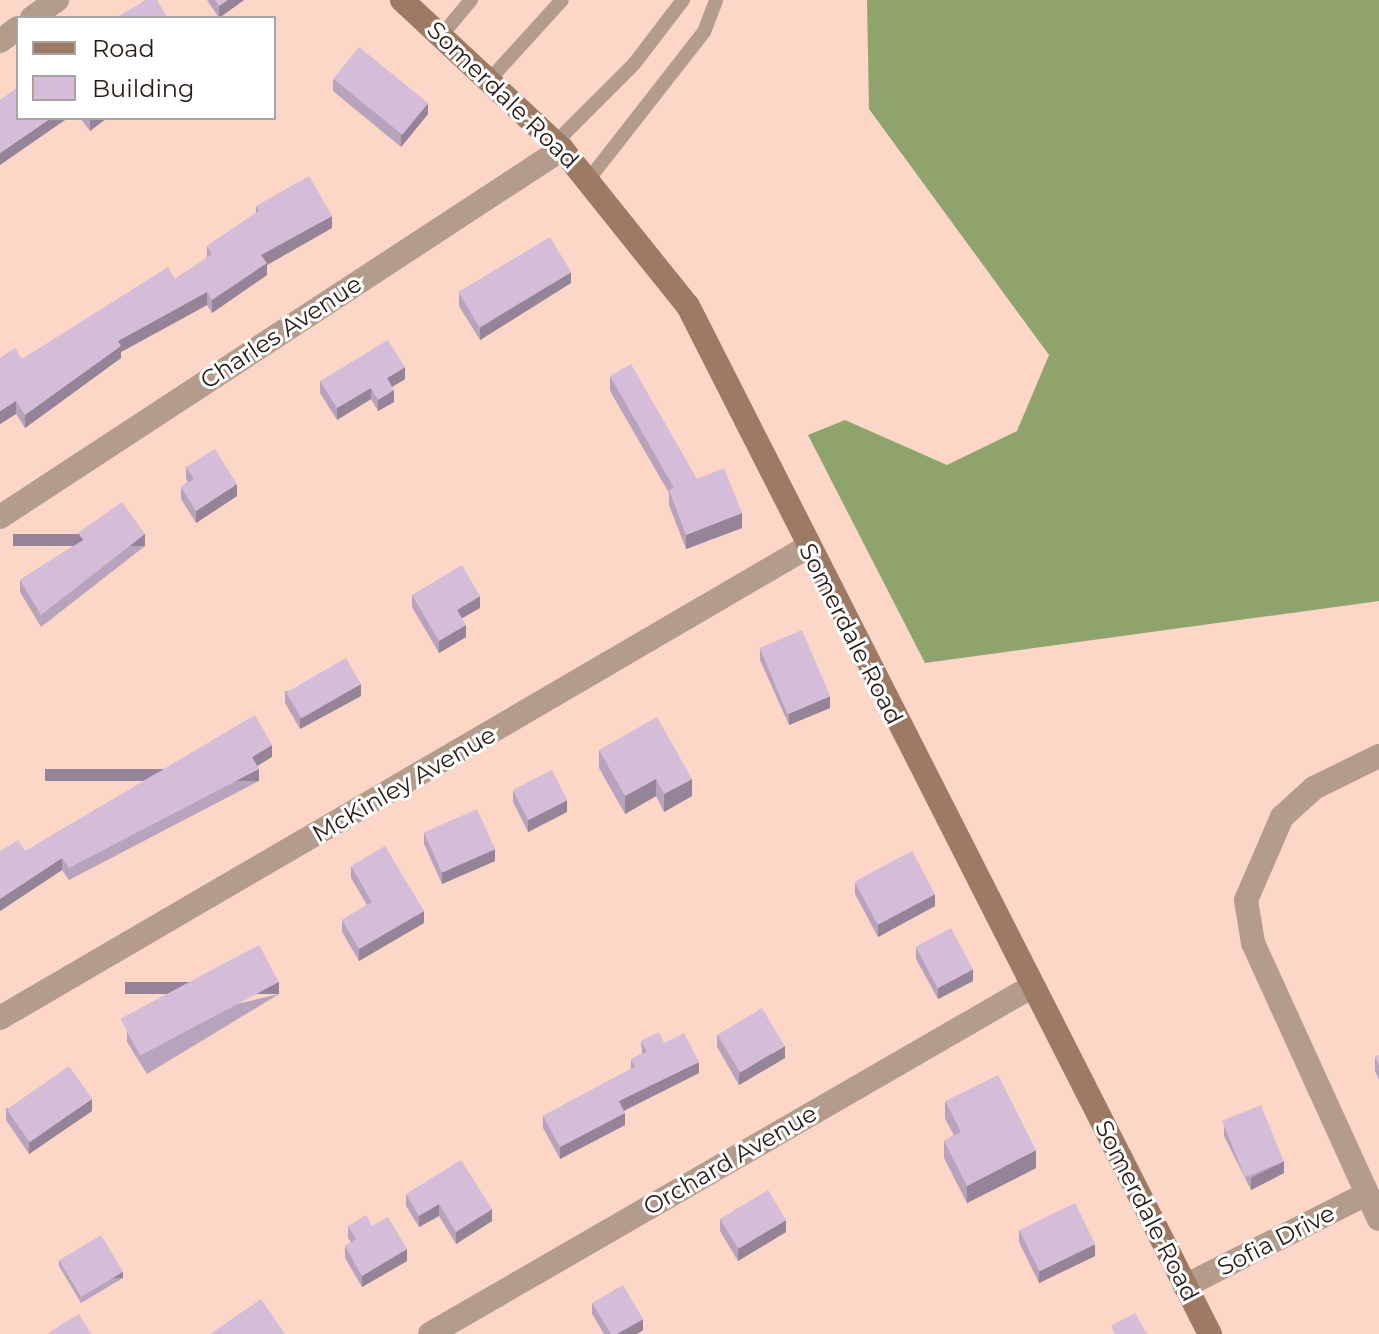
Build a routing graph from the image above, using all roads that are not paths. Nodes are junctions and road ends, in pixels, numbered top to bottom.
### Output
1 (57, 0) edge
2 (402, 0) edge
3 (471, 0) edge
4 (562, 0) edge
5 (683, 0) edge
6 (716, 0) edge
7 (35, 16) edge
8 (441, 36) junction
9 (491, 78) junction
10 (559, 145) junction
11 (589, 179) junction
12 (0, 517) edge
13 (806, 548) junction
14 (1379, 756) edge
15 (1031, 987) junction
16 (0, 1018) edge
17 (1366, 1194) junction
18 (1379, 1219) edge
19 (1185, 1286) junction
20 (430, 1334) edge
21 (1210, 1334) edge

1 - 7 street
2 - 8 main road, Somerdale Road
3 - 8 lane
4 - 9 lane
5 - 10 lane
6 - 11 lane
8 - 9 main road, Somerdale Road
9 - 10 main road, Somerdale Road
10 - 11 main road, Somerdale Road
10 - 12 street, Charles Avenue
11 - 13 main road, Somerdale Road
13 - 15 main road, Somerdale Road
13 - 16 street, McKinley Avenue
14 - 17 street
15 - 19 main road, Somerdale Road
15 - 20 street, Orchard Avenue
17 - 18 street
17 - 19 street, Sofia Drive
19 - 21 main road, Somerdale Road

